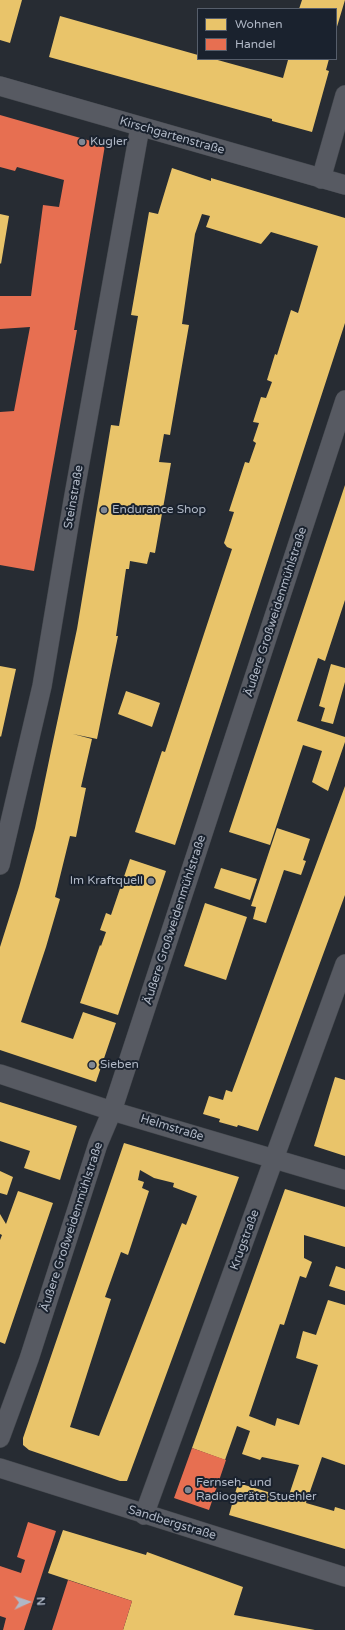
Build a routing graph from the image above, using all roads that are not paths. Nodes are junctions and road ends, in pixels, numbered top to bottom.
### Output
1 (0, 86) edge
2 (345, 95) edge
3 (140, 127) junction
4 (321, 179) junction
5 (345, 185) edge
6 (345, 400) edge
7 (0, 865) edge
8 (345, 964) edge
9 (0, 1074) edge
10 (112, 1110) junction
11 (275, 1159) junction
12 (345, 1180) edge
13 (0, 1438) edge
14 (0, 1468) edge
15 (144, 1514) junction
16 (345, 1577) edge

1 - 3 street, Kirschgartenstraße
2 - 4 street
3 - 4 street, Kirschgartenstraße
3 - 7 street, Steinstraße
4 - 5 street, Kirschgartenstraße
6 - 10 street, Äußere Großweidenmühlstraße
8 - 11 street, Krugstraße
9 - 10 street, Helmstraße
10 - 11 street, Helmstraße
10 - 13 street, Äußere Großweidenmühlstraße
11 - 12 street, Helmstraße
11 - 15 street, Krugstraße
14 - 15 street, Sandbergstraße
15 - 16 street, Sandbergstraße

